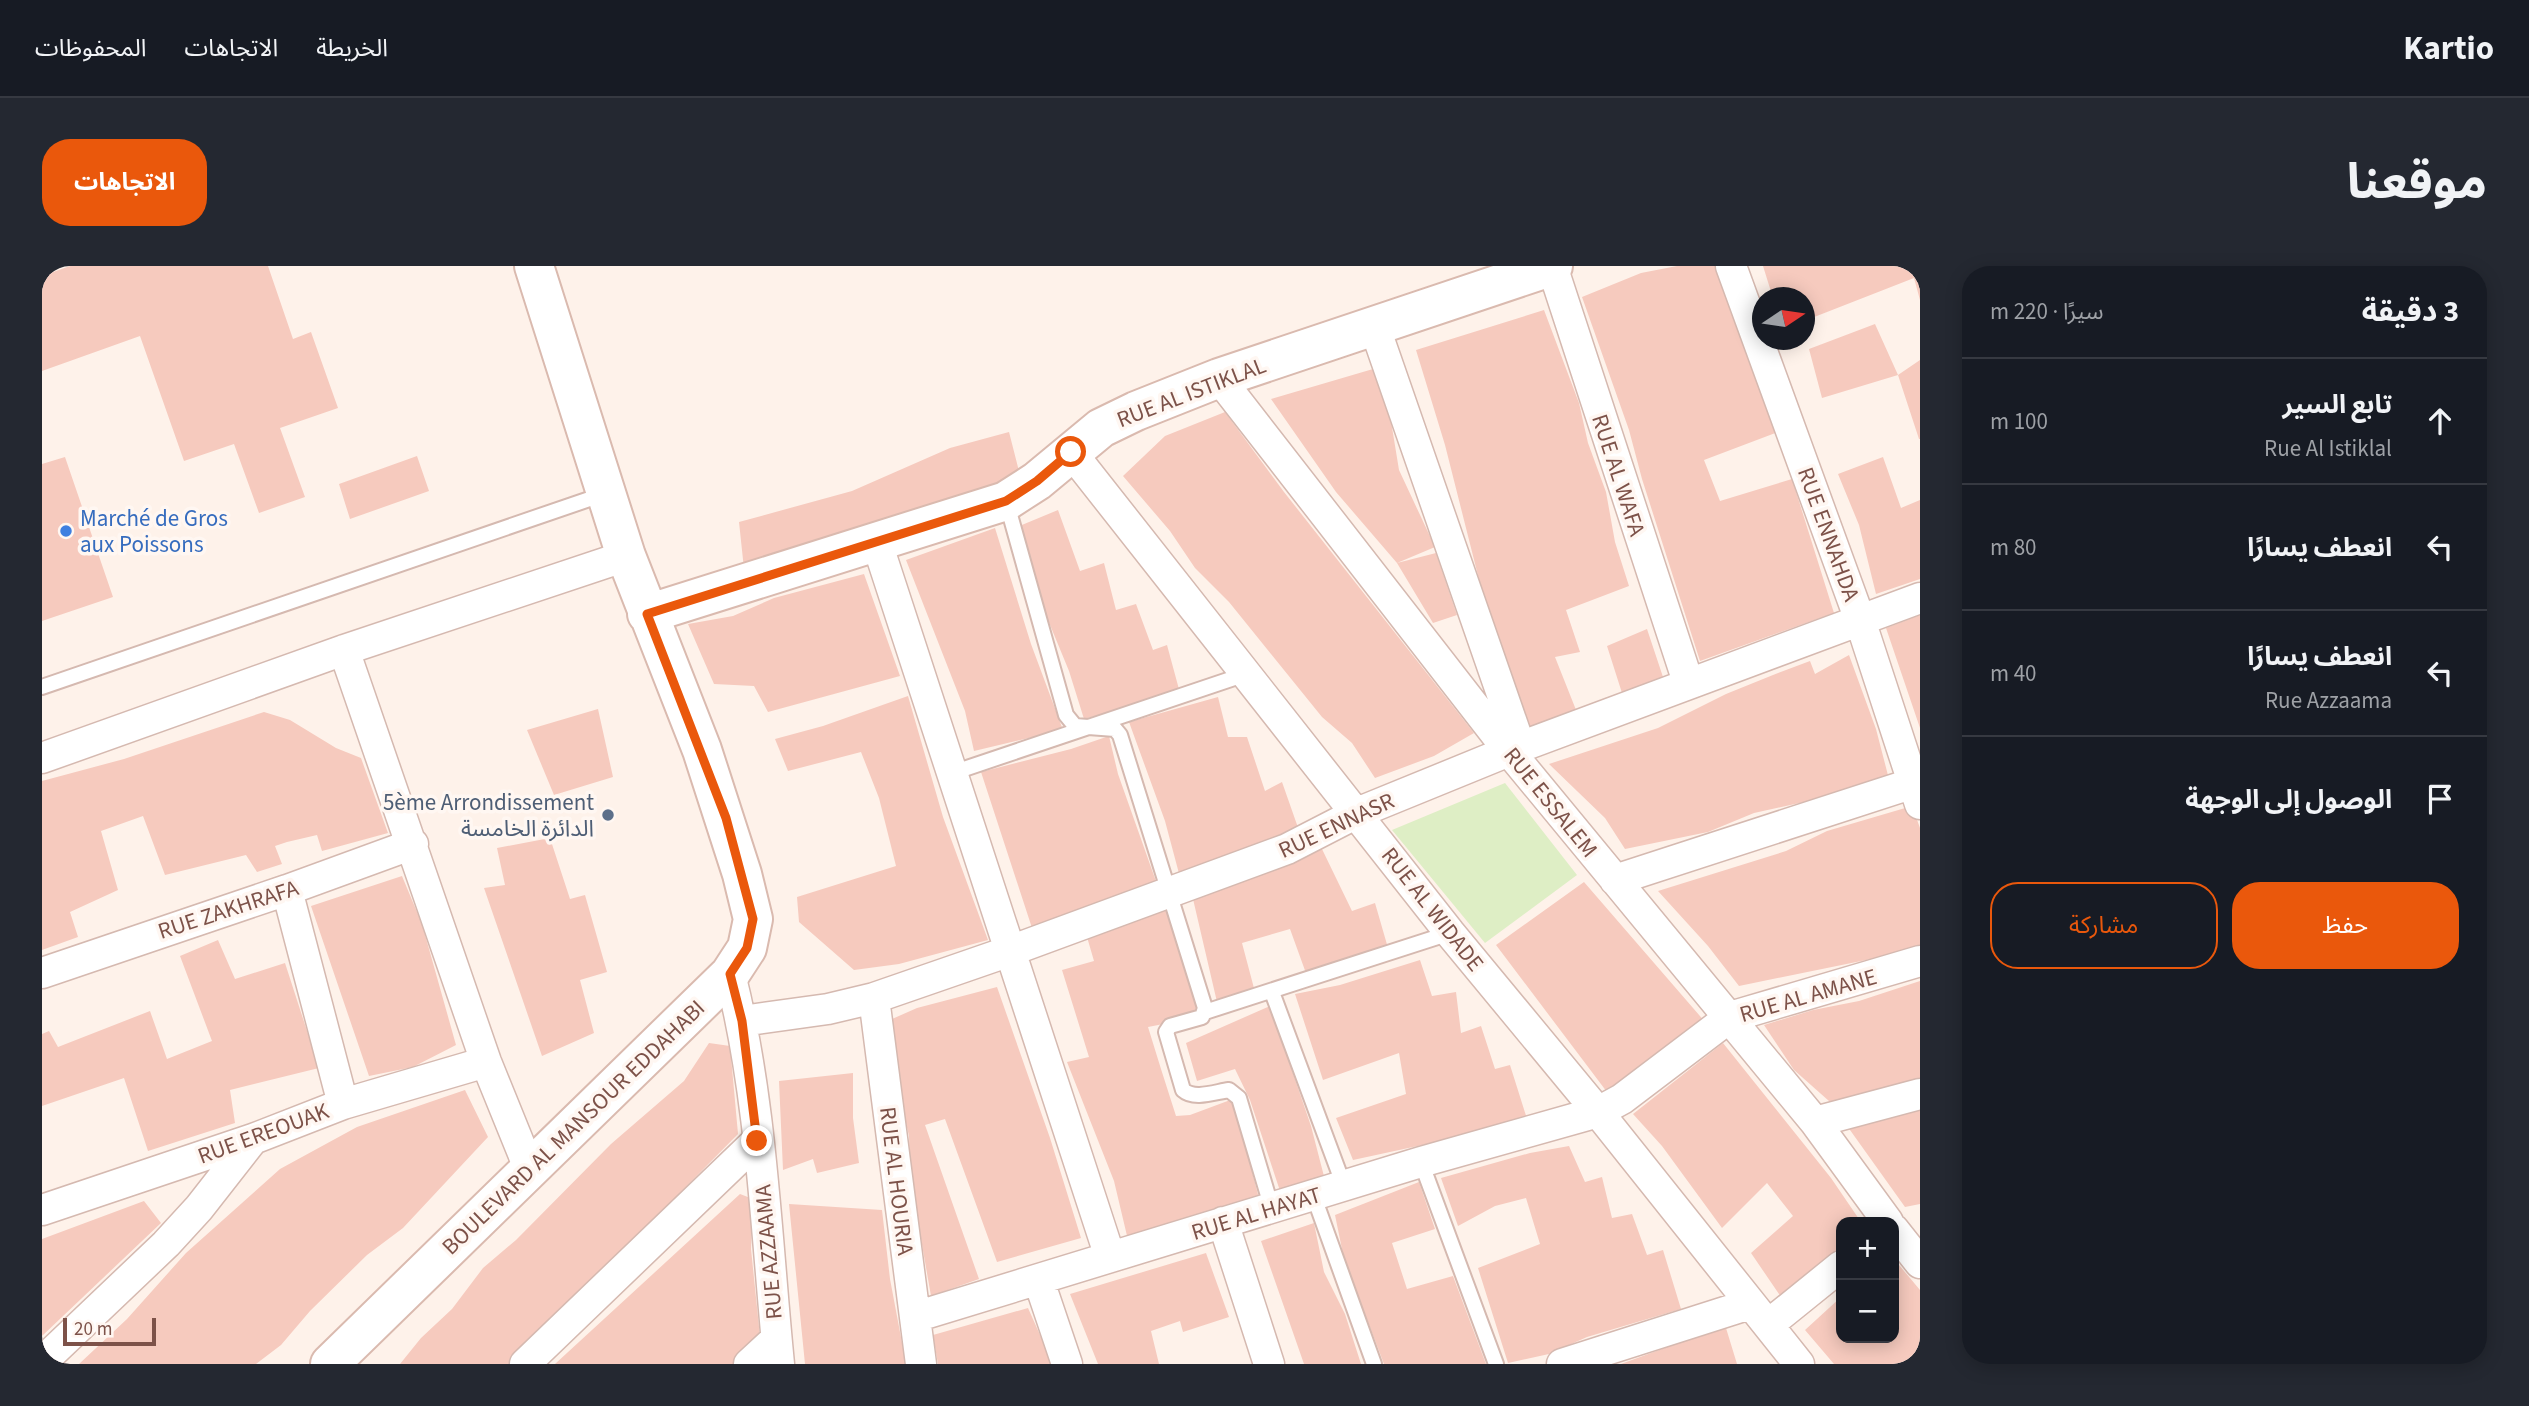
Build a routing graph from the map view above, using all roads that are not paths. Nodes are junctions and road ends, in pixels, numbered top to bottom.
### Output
1 (534, 266) edge
2 (1553, 266) edge
3 (1731, 266) edge
4 (1375, 328) junction
5 (1219, 378) junction
6 (1071, 452) junction
7 (606, 494) junction
8 (1006, 501) junction
9 (877, 543) junction
10 (626, 556) junction
11 (1920, 598) edge
12 (647, 614) junction
13 (1860, 620) junction
14 (345, 650) junction
15 (1247, 674) junction
16 (1688, 682) junction
17 (42, 687) edge
18 (1081, 728) junction
19 (1515, 750) junction
20 (42, 758) edge
21 (952, 773) junction
22 (1917, 789) edge
23 (1357, 813) junction
24 (412, 844) junction
25 (1615, 880) junction
26 (287, 890) junction
27 (1169, 892) junction
28 (1450, 933) junction
29 (1010, 951) junction
30 (1920, 961) edge
31 (42, 973) edge
32 (730, 974) junction
33 (1272, 992) junction
34 (874, 999) junction
35 (1205, 1012) junction
36 (1730, 1017) junction
37 (742, 1021) junction
38 (486, 1062) junction
39 (1920, 1094) edge
40 (343, 1104) junction
41 (1598, 1112) junction
42 (1815, 1122) junction
43 (253, 1139) junction
44 (757, 1141) junction
45 (1422, 1162) junction
46 (529, 1168) junction
47 (1344, 1186) junction
48 (1314, 1196) junction
49 (1272, 1209) junction
50 (42, 1210) edge
51 (1884, 1217) edge
52 (1920, 1221) edge
53 (1223, 1222) junction
54 (1899, 1227) edge
55 (1899, 1236) edge
56 (1110, 1257) junction
57 (1920, 1264) edge
58 (1836, 1269) edge
59 (1039, 1281) junction
60 (1759, 1314) junction
61 (915, 1317) junction
62 (777, 1351) edge
63 (42, 1362) edge
64 (330, 1364) edge
65 (525, 1364) edge
66 (749, 1364) edge
67 (921, 1364) edge
68 (1067, 1364) edge
69 (1269, 1364) edge
70 (1374, 1364) edge
71 (1496, 1364) edge
72 (1563, 1364) edge
73 (1799, 1364) edge

1 - 7 main road, BOULEVARD AL MANSOUR EDDAHABI
2 - 4 main road, RUE AL ISTIKLAL
2 - 16 street, RUE AL WAFA
3 - 13 street, RUE ENNAHDA
4 - 5 main road, RUE AL ISTIKLAL
4 - 19 street
5 - 6 main road, RUE AL ISTIKLAL
5 - 19 street, RUE ESSALEM
6 - 8 main road, RUE AL ISTIKLAL
6 - 15 street, RUE AL WIDADE
7 - 10 main road, BOULEVARD AL MANSOUR EDDAHABI
7 - 17 lane
8 - 9 main road, RUE AL ISTIKLAL
8 - 18 lane
9 - 12 main road, RUE AL ISTIKLAL
9 - 21 street
10 - 12 main road, BOULEVARD AL MANSOUR EDDAHABI
10 - 14 street
11 - 13 street, RUE ENNASR
12 - 32 main road, BOULEVARD AL MANSOUR EDDAHABI
13 - 16 street, RUE ENNASR
13 - 22 street, RUE ENNAHDA
14 - 20 street
14 - 24 street
15 - 18 lane
15 - 23 street, RUE AL WIDADE
16 - 19 street, RUE ENNASR
18 - 21 lane
18 - 27 lane
19 - 23 street, RUE ENNASR
19 - 25 street, RUE ESSALEM
21 - 29 street
22 - 25 street
23 - 27 street, RUE ENNASR
23 - 28 street, RUE AL WIDADE
24 - 26 street, RUE ZAKHRAFA
24 - 38 street
25 - 36 street, RUE ESSALEM
26 - 31 street, RUE ZAKHRAFA
26 - 40 street
27 - 29 street, RUE ENNASR
27 - 35 lane
28 - 33 lane
28 - 41 street, RUE AL WIDADE
29 - 34 street, RUE ENNASR
29 - 56 street
30 - 36 street, RUE AL AMANE
32 - 37 street, RUE AZZAAMA
32 - 46 main road, BOULEVARD AL MANSOUR EDDAHABI
33 - 35 lane
33 - 47 lane
34 - 37 street, RUE ENNASR
34 - 61 street, RUE AL HOURIA
35 - 49 lane
36 - 41 street, RUE AL AMANE
36 - 42 street, RUE ESSALEM
37 - 44 street, RUE AZZAAMA
38 - 40 street, RUE EREOUAK
38 - 46 street
39 - 42 street
40 - 43 street, RUE EREOUAK
41 - 45 street, RUE AL HAYAT
41 - 60 street, RUE AL WIDADE
42 - 51 street, RUE ESSALEM
43 - 50 street, RUE EREOUAK
43 - 63 street
44 - 62 street, RUE AZZAAMA
44 - 65 street
45 - 47 street, RUE AL HAYAT
45 - 71 lane
46 - 64 main road, BOULEVARD AL MANSOUR EDDAHABI
47 - 48 street, RUE AL HAYAT
48 - 49 street, RUE AL HAYAT
48 - 70 lane
49 - 53 street, RUE AL HAYAT
52 - 54 street
53 - 56 street, RUE AL HAYAT
53 - 69 street
55 - 57 street
56 - 59 street, RUE AL HAYAT
58 - 60 street
59 - 61 street, RUE AL HAYAT
59 - 68 street
60 - 72 street
60 - 73 street, RUE AL WIDADE
61 - 67 street, RUE AL HOURIA
62 - 66 street

